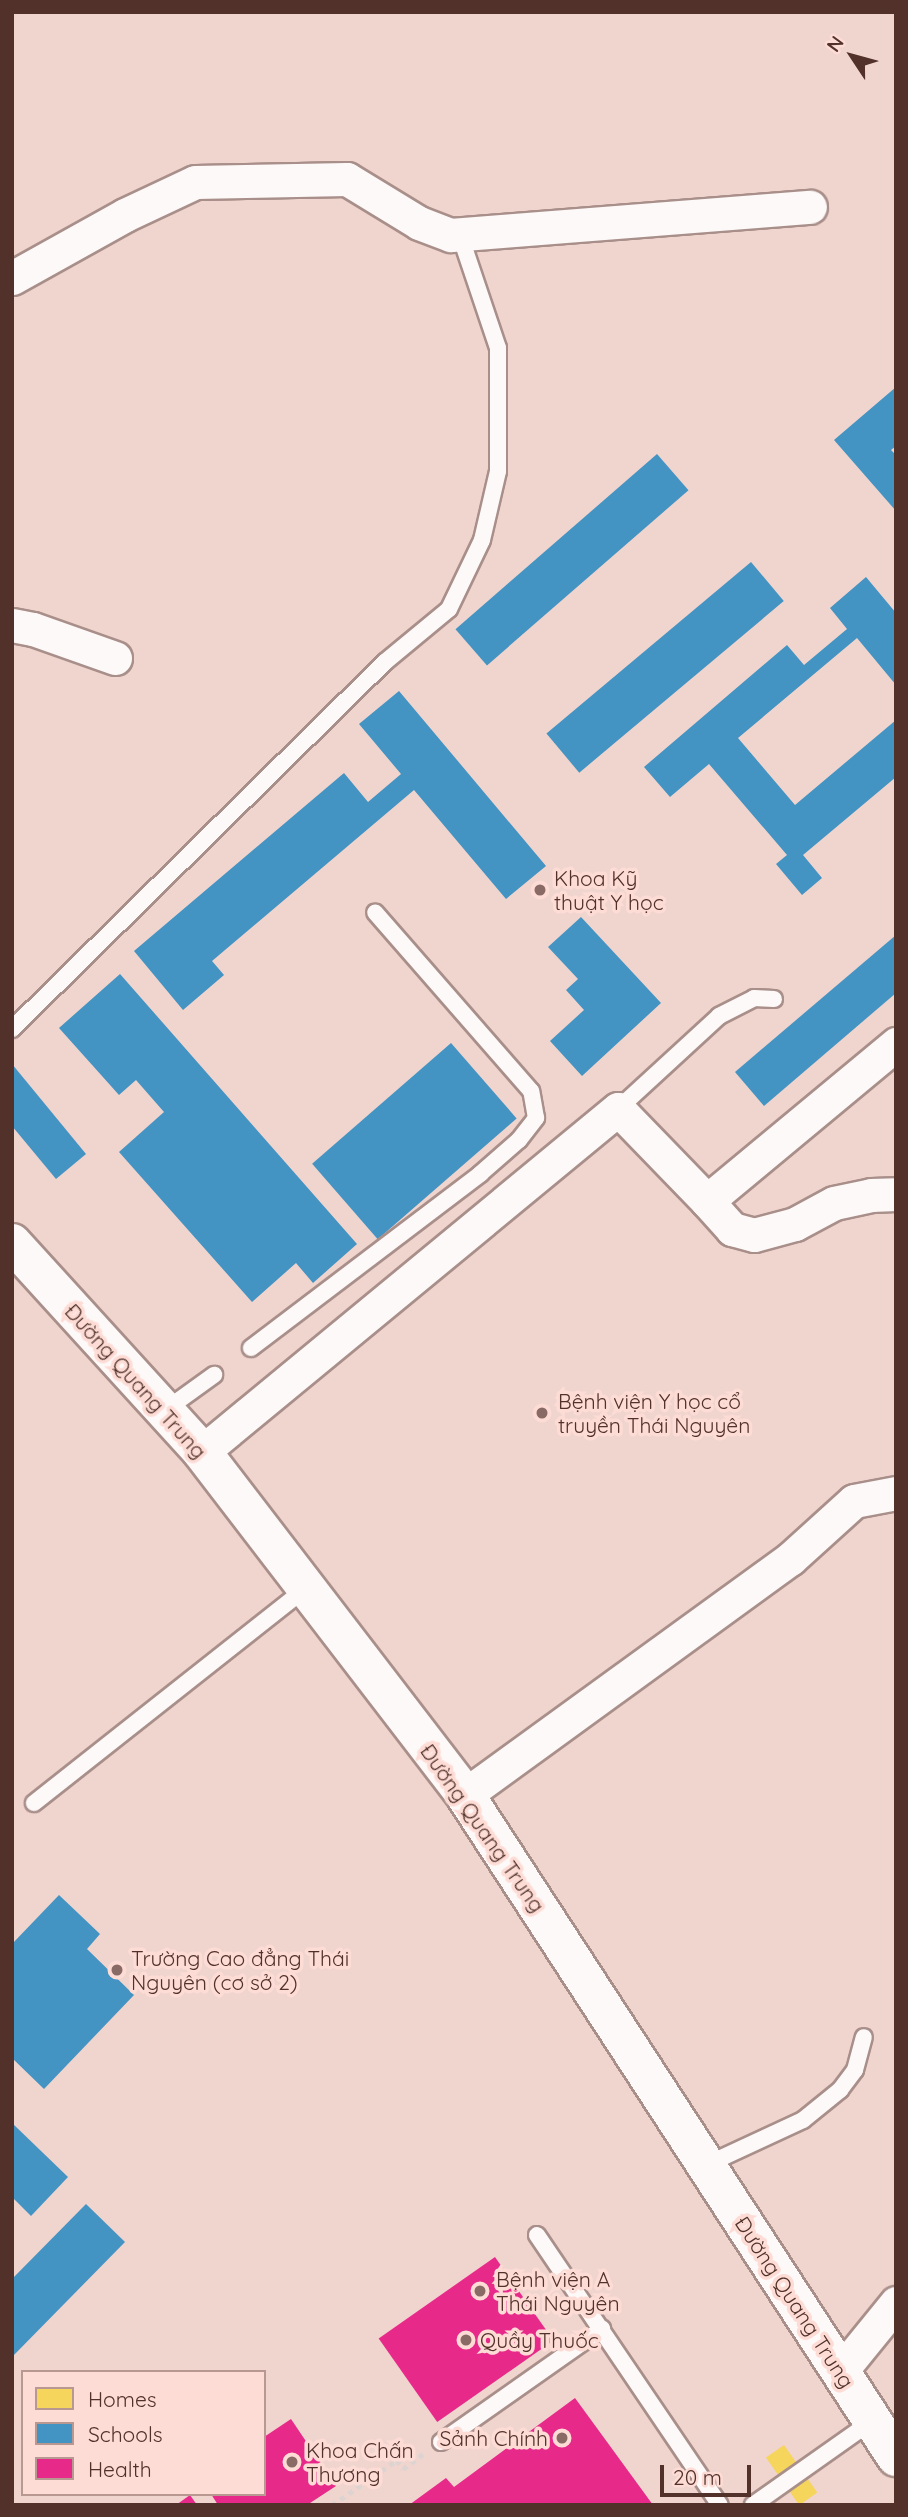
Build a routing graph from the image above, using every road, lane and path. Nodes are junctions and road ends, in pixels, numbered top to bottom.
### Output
1 (810, 207) dead end
2 (460, 235) junction
3 (12, 278) edge
4 (12, 625) edge
5 (115, 657) dead end
6 (375, 912) dead end
7 (774, 999) dead end
8 (12, 1029) edge
9 (896, 1044) edge
10 (618, 1110) junction
11 (896, 1194) edge
12 (706, 1201) junction
13 (14, 1248) edge
14 (251, 1349) dead end
15 (214, 1375) dead end
16 (164, 1411) junction
17 (202, 1452) junction
18 (896, 1493) edge
19 (304, 1589) junction
20 (466, 1795) junction
21 (34, 1802) dead end
22 (864, 2037) dead end
23 (706, 2165) junction
24 (537, 2235) dead end
25 (896, 2303) edge
26 (602, 2329) junction
27 (840, 2372) junction
28 (872, 2421) junction
29 (440, 2442) joint
30 (896, 2457) edge
31 (331, 2505) edge
32 (720, 2505) edge
33 (753, 2505) edge

1 - 2 street
2 - 3 street
2 - 8 lane
4 - 5 street
6 - 14 lane
7 - 10 lane
9 - 12 street
10 - 12 street
10 - 17 street
11 - 12 street
13 - 16 main road, Đường Quang Trung
15 - 16 lane
16 - 17 main road, Đường Quang Trung
17 - 19 main road, Đường Quang Trung
18 - 20 street
19 - 20 main road, Đường Quang Trung
19 - 21 lane
20 - 23 main road, Đường Quang Trung
22 - 23 lane
23 - 27 main road, Đường Quang Trung
24 - 26 lane
25 - 27 street
26 - 29 lane
26 - 32 lane
27 - 28 main road, Đường Quang Trung
28 - 30 main road, Đường Quang Trung
28 - 33 lane
29 - 31 path

